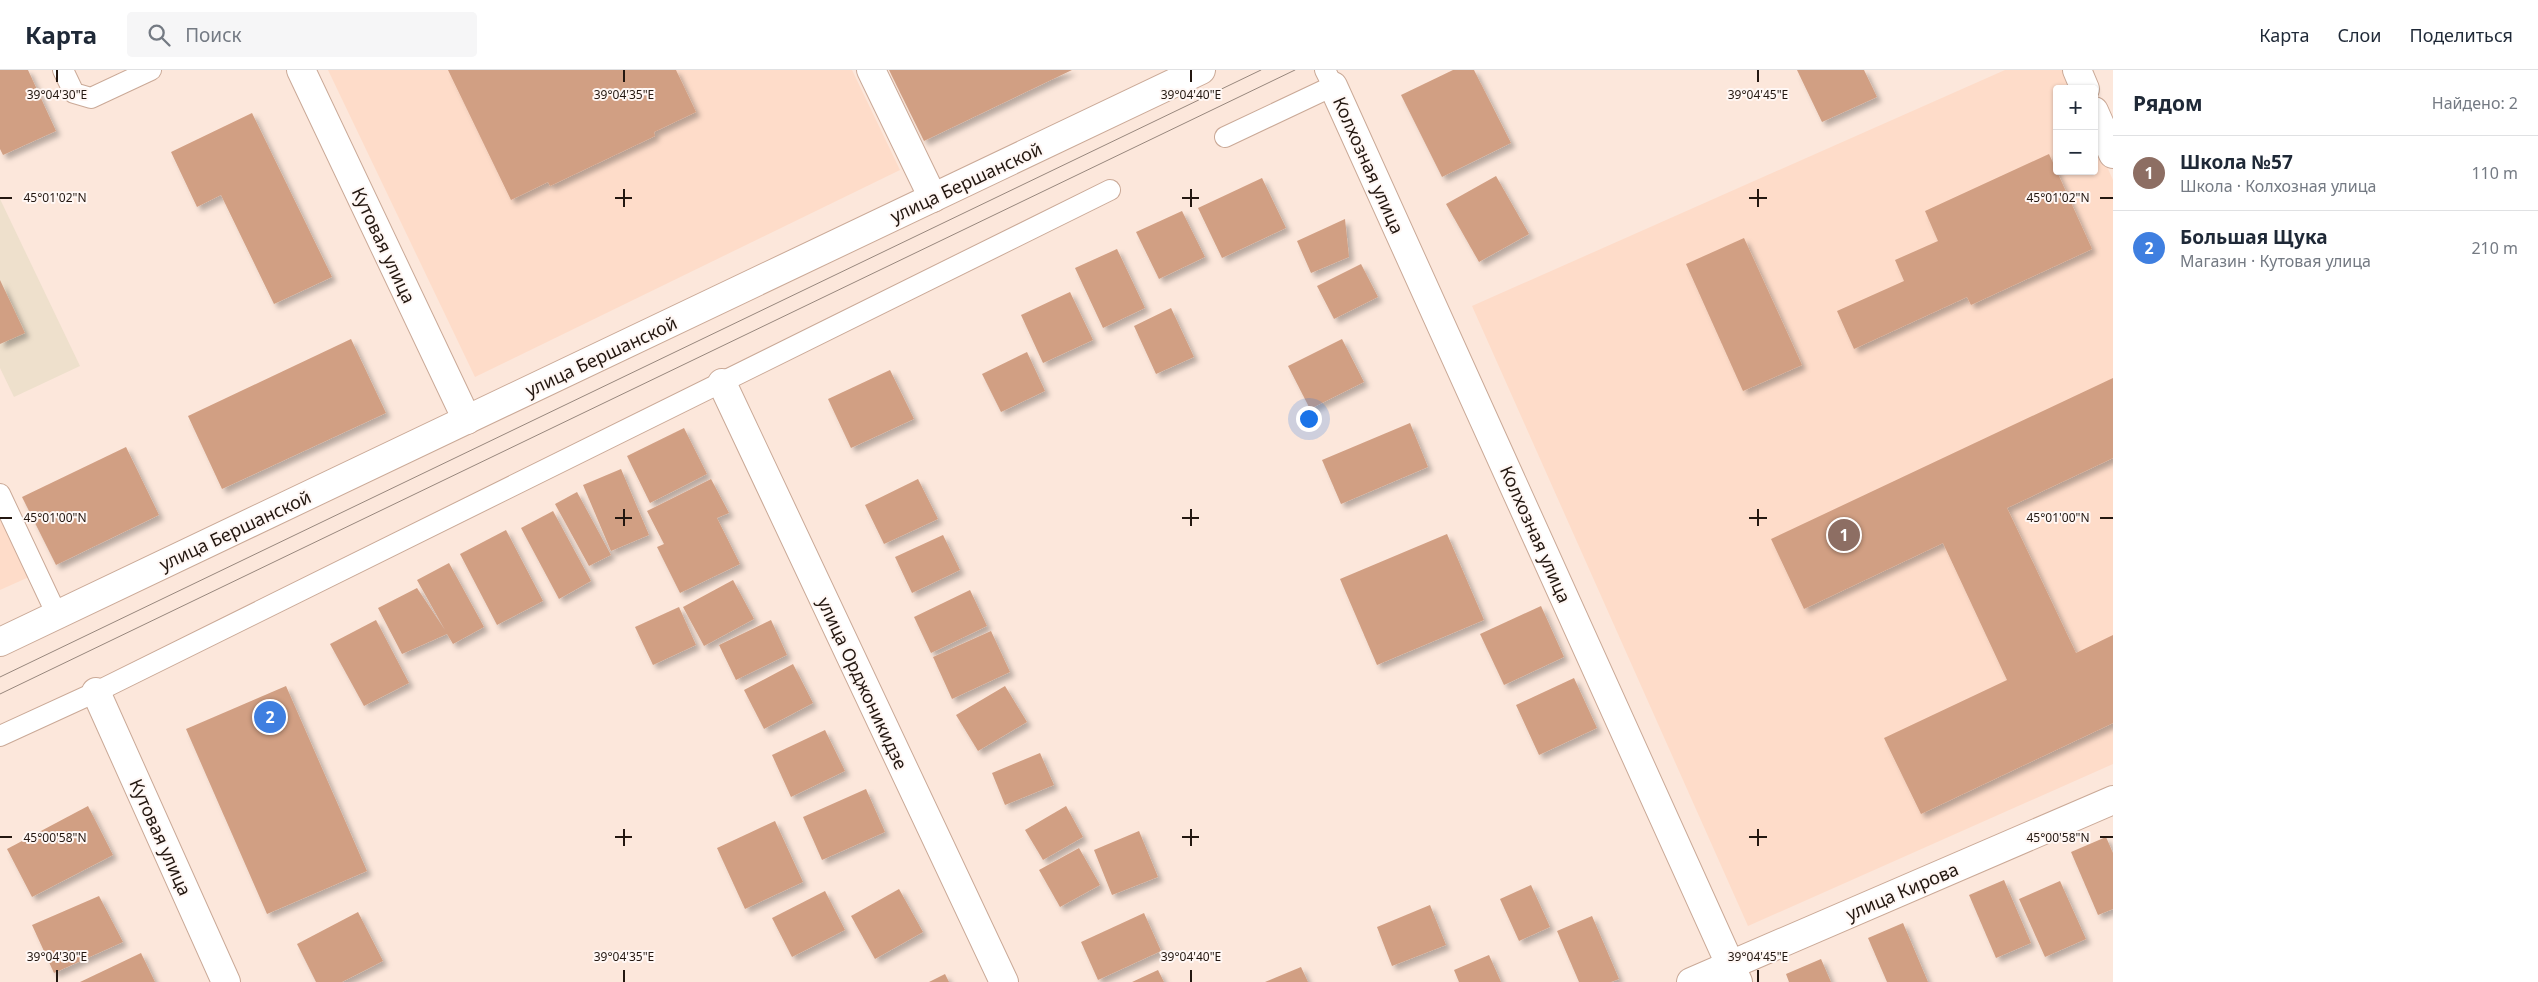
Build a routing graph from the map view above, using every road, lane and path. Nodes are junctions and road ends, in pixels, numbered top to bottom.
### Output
1 (63, 70) edge
2 (151, 70) edge
3 (301, 70) edge
4 (871, 70) edge
5 (1201, 70) edge
6 (2077, 70) edge
7 (1329, 78) edge
8 (2083, 85) edge
9 (2098, 120) edge
10 (1225, 138) dead end
11 (2113, 154) edge
12 (1110, 190) dead end
13 (933, 198) junction
14 (722, 383) junction
15 (467, 420) junction
16 (0, 494) edge
17 (57, 615) junction
18 (0, 642) edge
19 (96, 692) junction
20 (0, 736) edge
21 (2113, 800) edge
22 (1734, 973) edge
23 (226, 982) edge
24 (1004, 982) edge
25 (1691, 982) edge

1 - 2 lane
3 - 15 street, Кутовая улица
4 - 13 street
5 - 13 street, улица Бершанской
6 - 8 street
7 - 10 lane
7 - 22 street, Колхозная улица
9 - 11 street
12 - 14 lane
13 - 15 street, улица Бершанской
14 - 19 lane
14 - 24 street, улица Орджоникидзе
15 - 17 street, улица Бершанской
16 - 17 lane
17 - 18 street, улица Бершанской
19 - 20 lane
19 - 23 street, Кутовая улица
21 - 22 street, улица Кирова
22 - 25 street, улица Кирова

